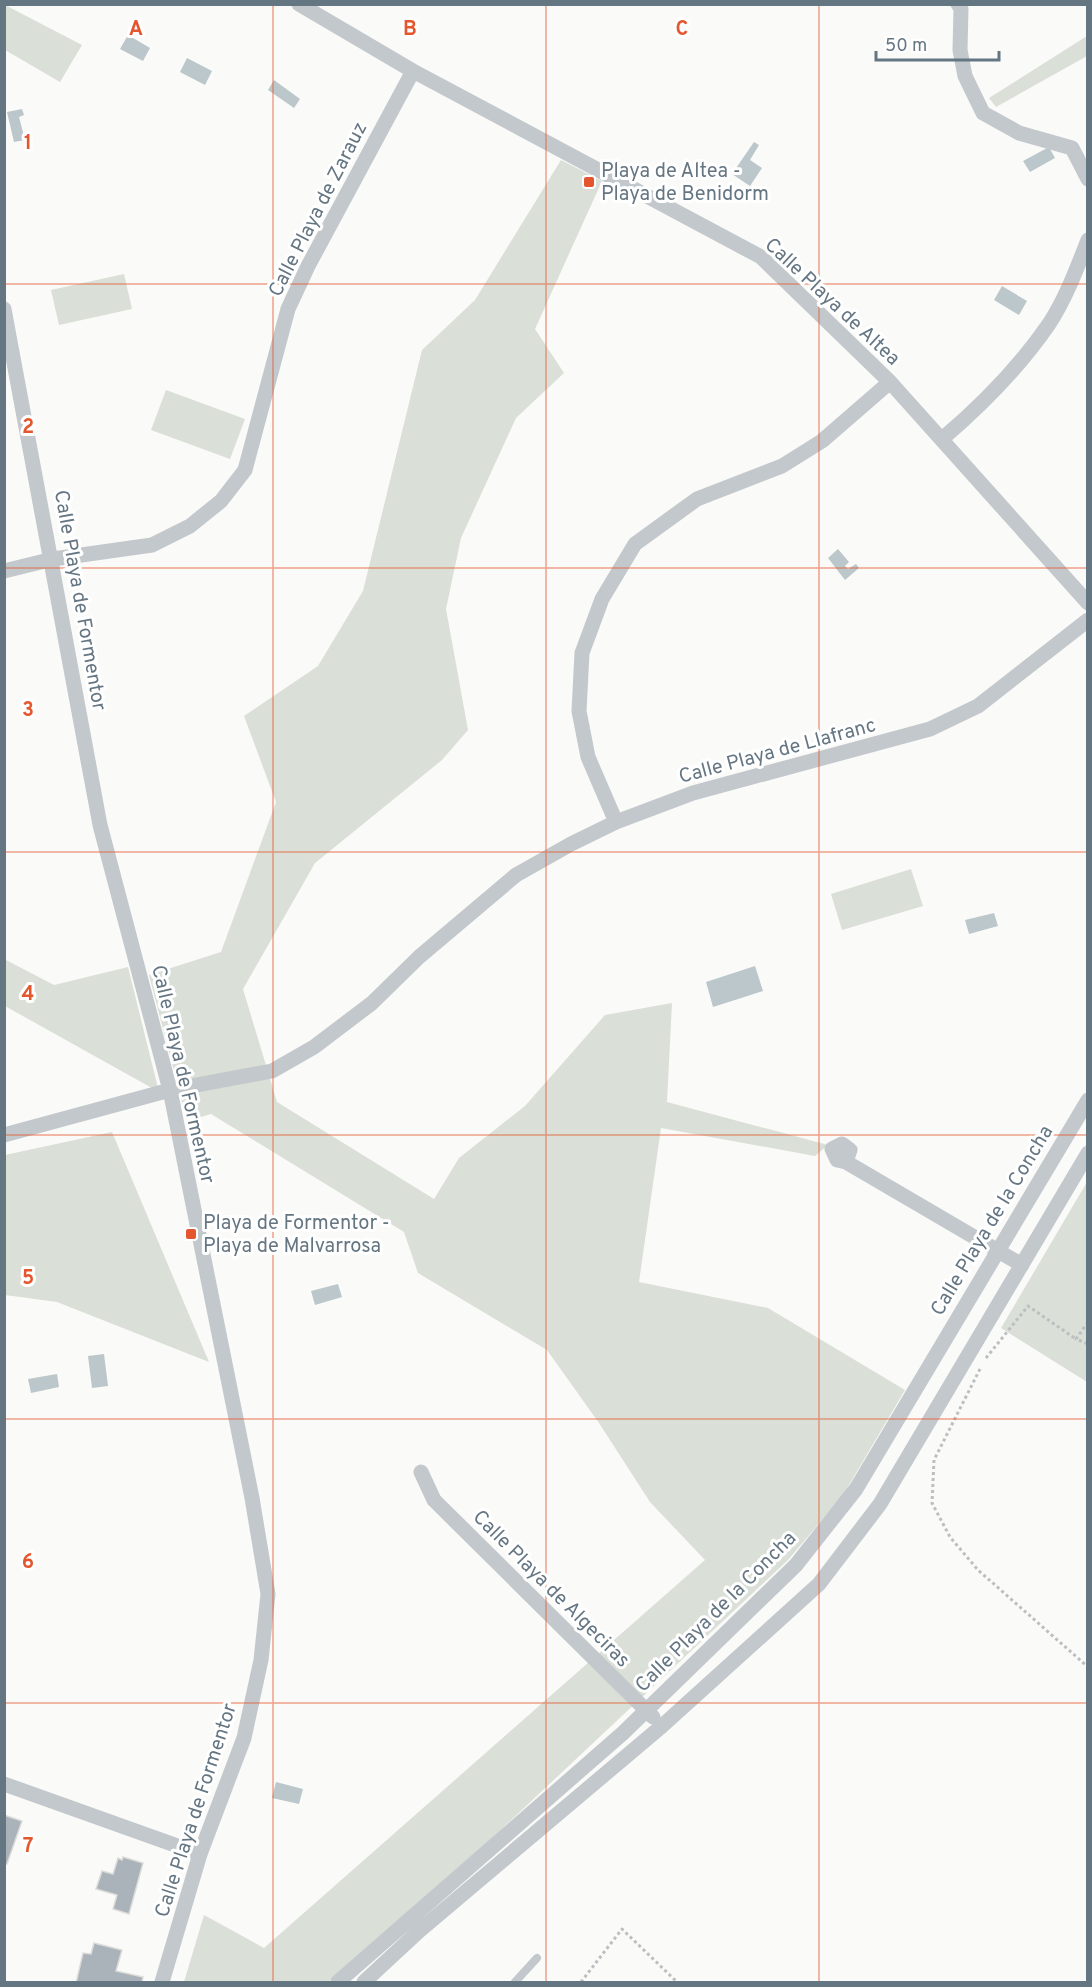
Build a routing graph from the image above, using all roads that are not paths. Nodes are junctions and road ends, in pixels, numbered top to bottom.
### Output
1 (299, 4) edge
2 (958, 4) edge
3 (413, 71) junction
4 (1088, 178) edge
5 (1088, 240) edge
6 (4, 309) edge
7 (890, 382) junction
8 (942, 439) junction
9 (53, 559) junction
10 (4, 571) edge
11 (1088, 603) edge
12 (1088, 621) edge
13 (616, 822) junction
14 (170, 1090) junction
15 (1088, 1100) edge
16 (4, 1136) edge
17 (1088, 1153) edge
18 (846, 1162) dead end
19 (998, 1252) junction
20 (1022, 1265) junction
21 (421, 1472) dead end
22 (645, 1710) junction
23 (662, 1726) junction
24 (4, 1784) edge
25 (200, 1854) junction
26 (537, 1958) dead end
27 (162, 1983) edge
28 (338, 1983) edge
29 (364, 1983) edge
30 (515, 1983) edge

1 - 3 street, Calle Playa de Altea
2 - 4 street
3 - 7 street, Calle Playa de Altea
3 - 9 street, Calle Playa de Zarauz
5 - 8 street
6 - 9 street, Calle Playa de Formentor
7 - 8 street, Calle Playa de Altea
7 - 13 street
8 - 11 street, Calle Playa de Altea
9 - 10 street, Calle Playa de Zarauz
9 - 14 street, Calle Playa de Formentor
12 - 13 street, Calle Playa de Llafranc
13 - 14 street, Calle Playa de Llafranc
14 - 16 street, Calle Playa de Llafranc
14 - 25 street, Calle Playa de Formentor
15 - 19 street, Calle Playa de la Concha
17 - 20 street
18 - 19 street
19 - 20 street
19 - 22 street, Calle Playa de la Concha
20 - 23 street
21 - 22 street, Calle Playa de Algeciras
22 - 23 street, Calle Playa de Algeciras
22 - 28 street, Calle Playa de la Concha
23 - 29 street
24 - 25 street
25 - 27 street, Calle Playa de Formentor
26 - 30 lane

